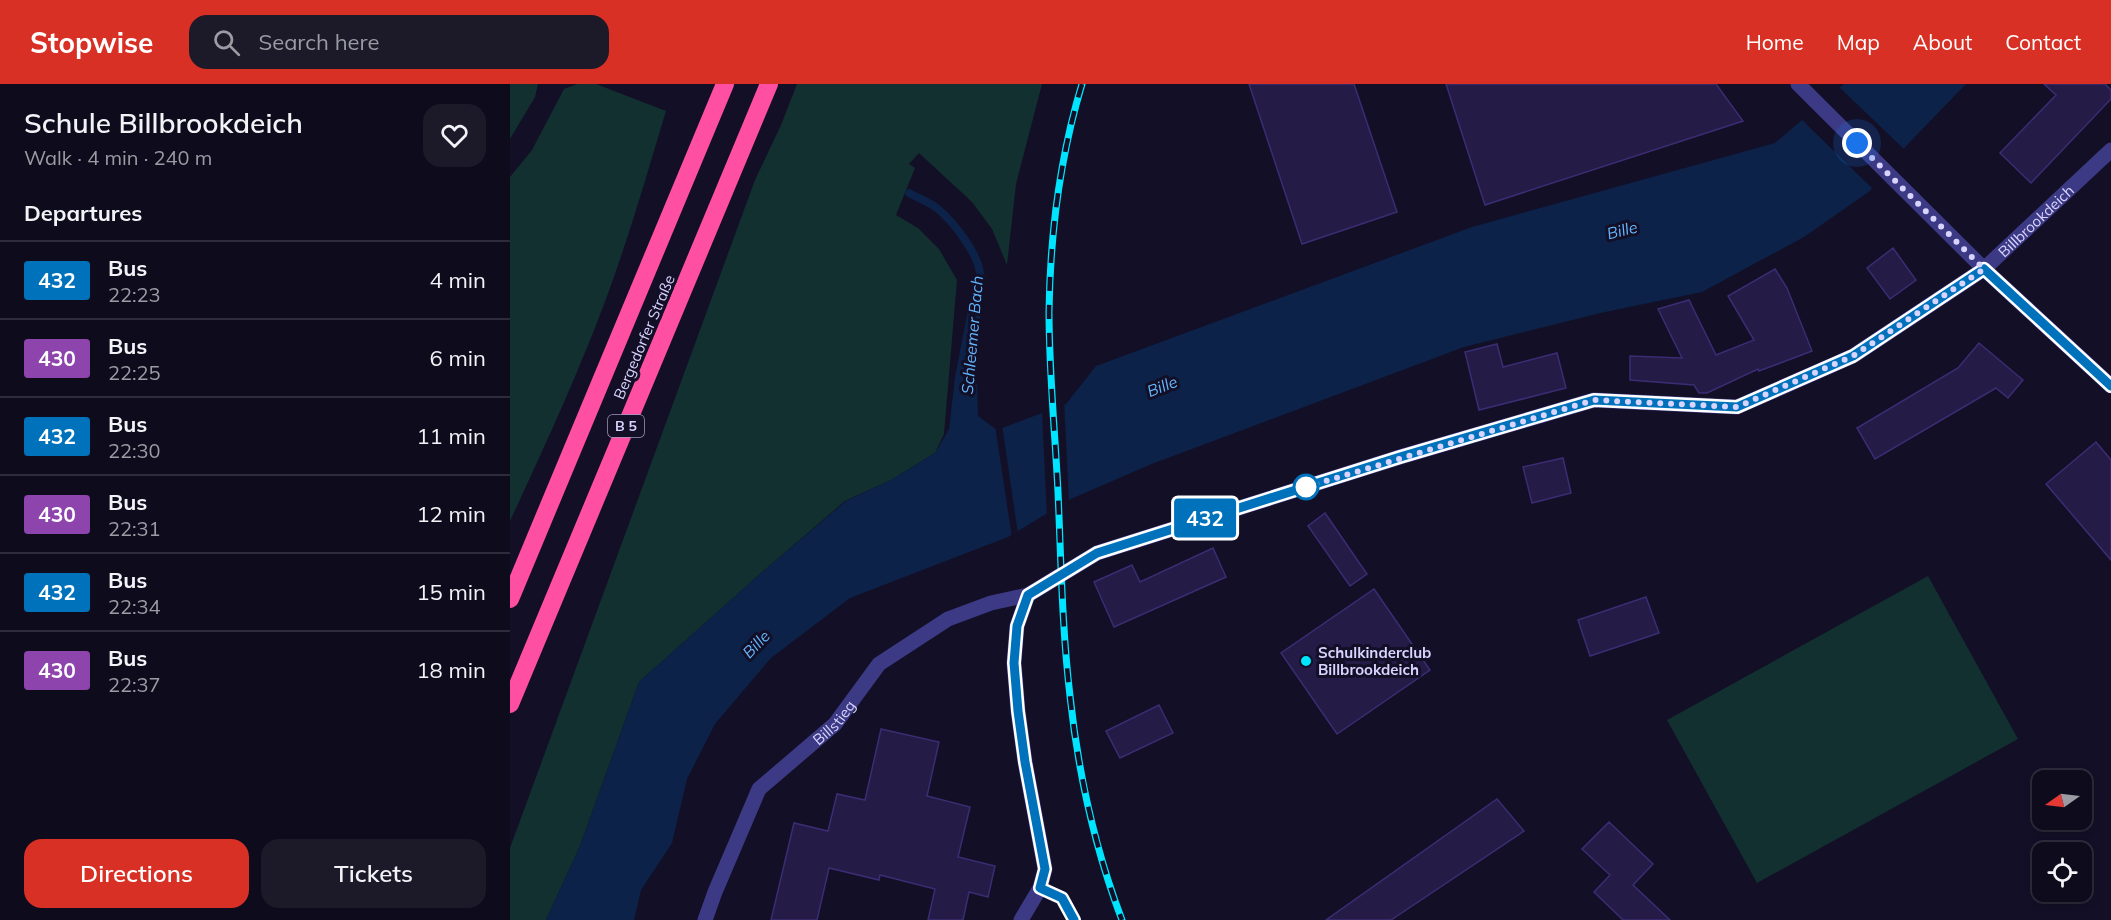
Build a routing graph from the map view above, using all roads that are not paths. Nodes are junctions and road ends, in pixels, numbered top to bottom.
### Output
1 (725, 84) edge
2 (768, 84) edge
3 (1803, 89) edge
4 (2111, 150) edge
5 (1984, 269) junction
6 (2111, 386) edge
7 (1028, 595) junction
8 (510, 599) edge
9 (510, 704) edge
10 (705, 920) edge
11 (1021, 920) edge

1 - 8 highway, Bergedorfer Straße / B 5
2 - 9 highway, Bergedorfer Straße / B 5
3 - 5 street
4 - 5 street, Billbrookdeich
5 - 6 street
5 - 7 street, Billbrookdeich
7 - 10 street, Billstieg
7 - 11 street

